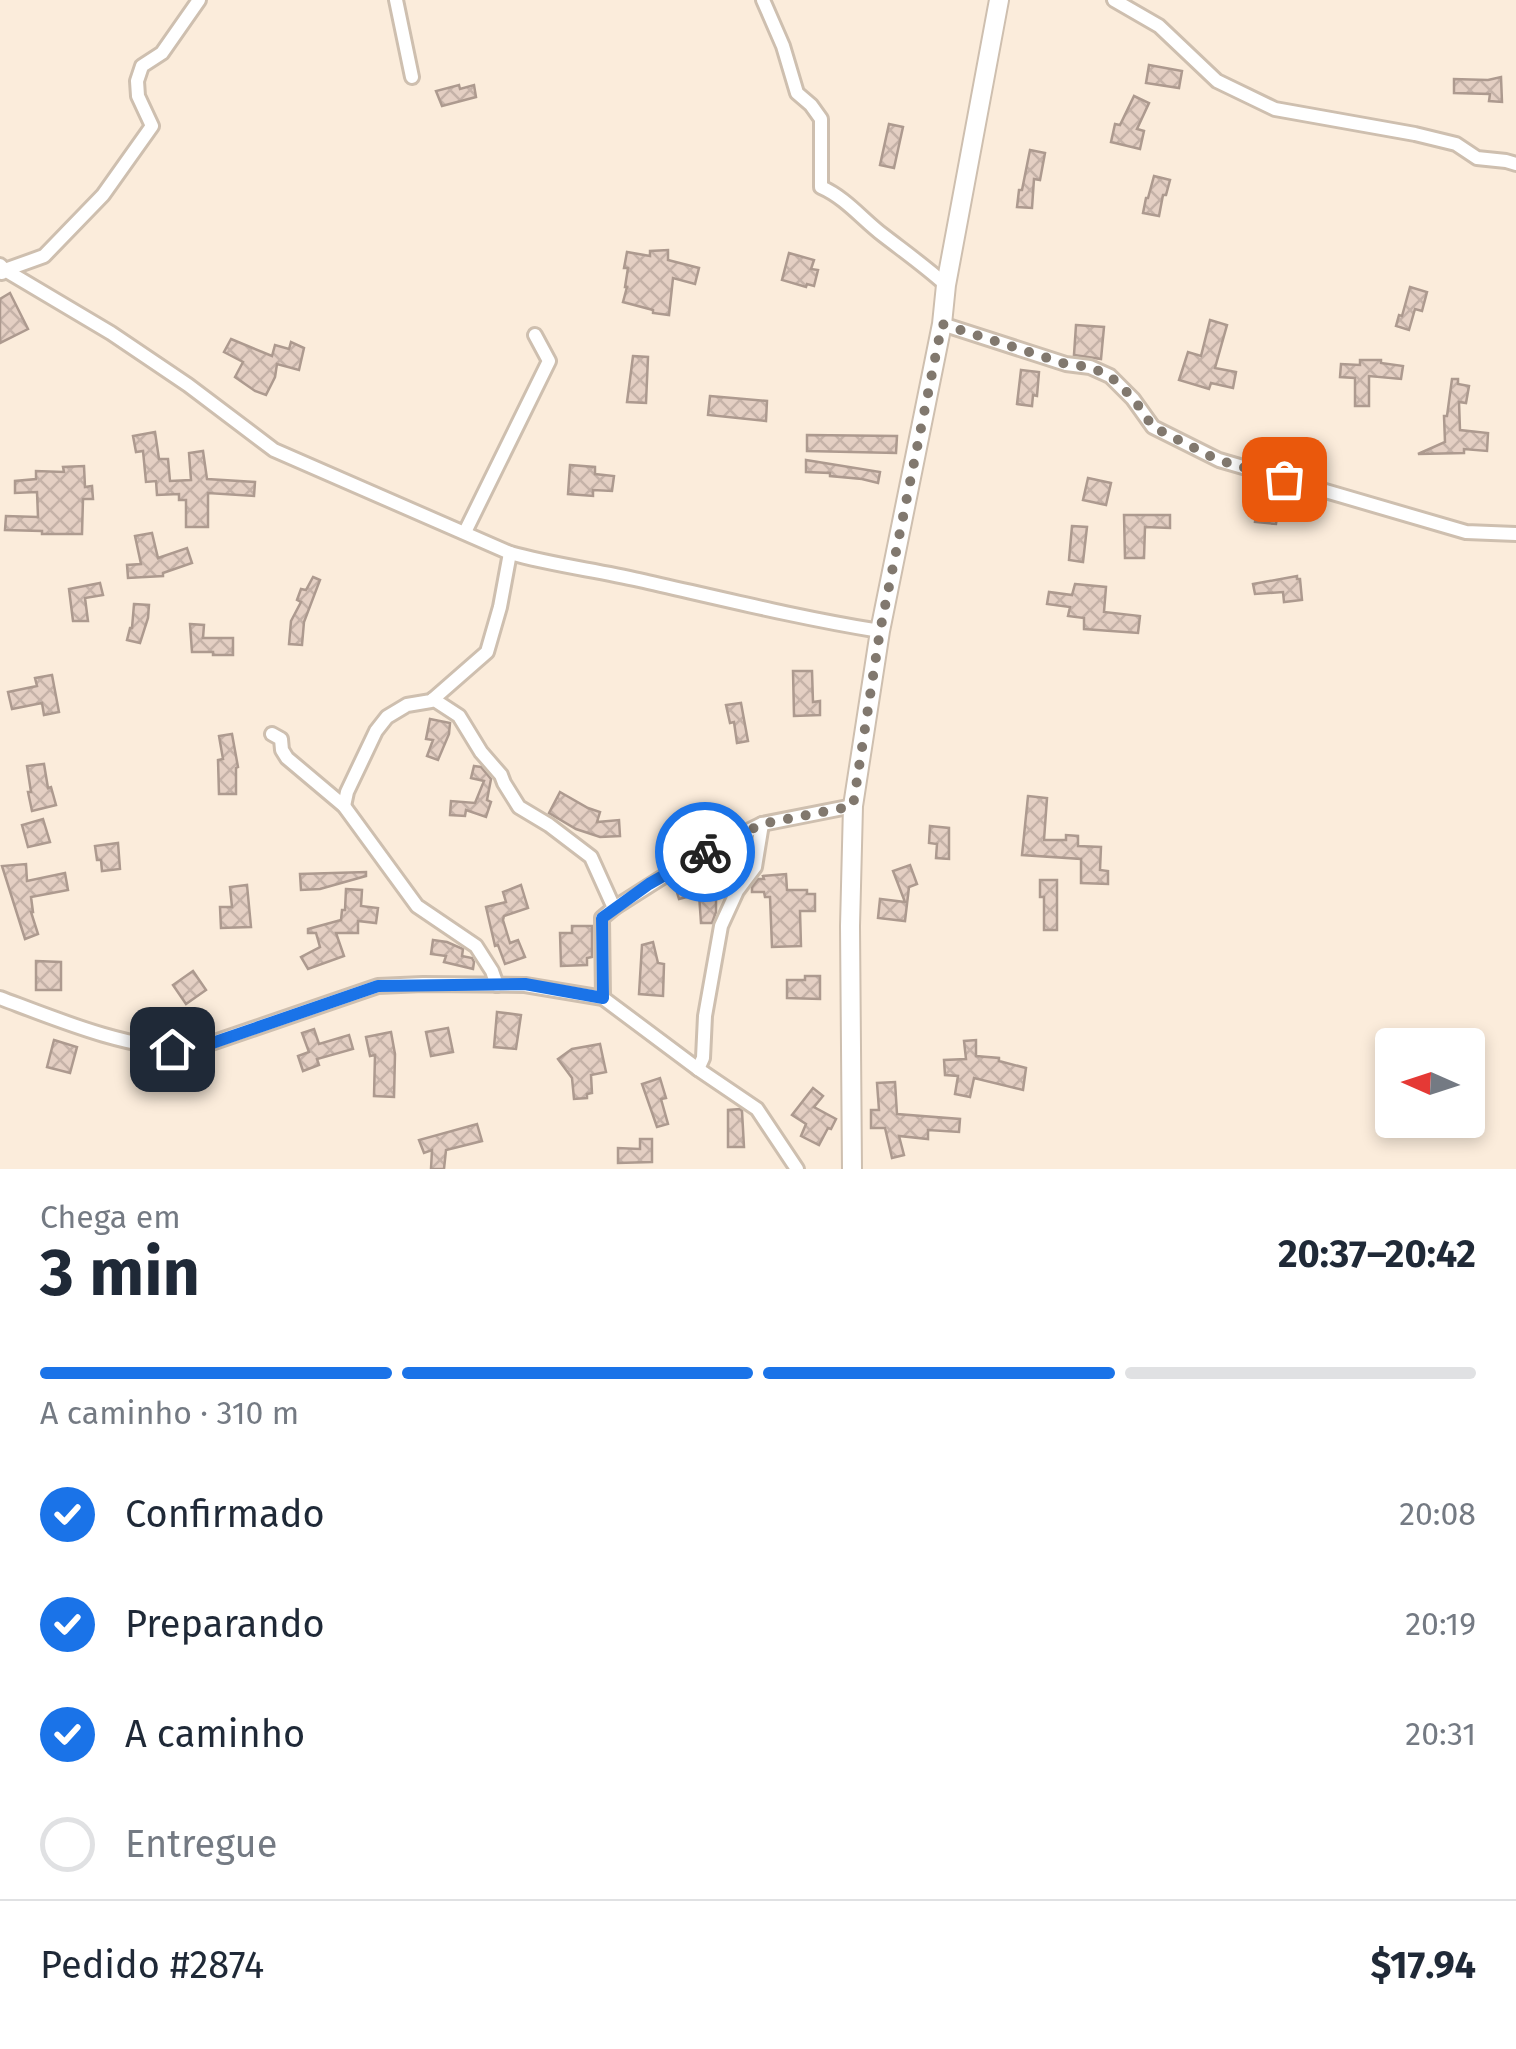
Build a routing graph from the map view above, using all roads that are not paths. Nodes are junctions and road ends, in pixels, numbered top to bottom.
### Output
1 (198, 0) edge
2 (396, 0) edge
3 (763, 0) edge
4 (999, 0) edge
5 (1114, 0) edge
6 (412, 77) dead end
7 (1516, 164) edge
8 (2, 270) edge
9 (946, 284) junction
10 (942, 324) junction
11 (535, 334) dead end
12 (465, 532) junction
13 (1516, 534) edge
14 (510, 553) junction
15 (880, 631) junction
16 (434, 700) junction
17 (272, 734) dead end
18 (344, 806) junction
19 (853, 806) junction
20 (762, 824) junction
21 (614, 908) junction
22 (497, 984) junction
23 (0, 998) edge
24 (603, 998) junction
25 (698, 1069) junction
26 (797, 1169) edge
27 (852, 1169) edge

1 - 8 street
2 - 6 street
3 - 9 street
4 - 9 street
5 - 7 street
8 - 12 street
9 - 10 street
10 - 13 street
10 - 15 street
11 - 12 street
12 - 14 street
14 - 15 street
14 - 16 street
15 - 19 street
16 - 18 street
16 - 21 street
17 - 18 street
18 - 22 street
19 - 20 street
19 - 27 street
20 - 21 street
20 - 25 street
21 - 24 street
22 - 23 street
22 - 24 street
24 - 25 street
25 - 26 street

